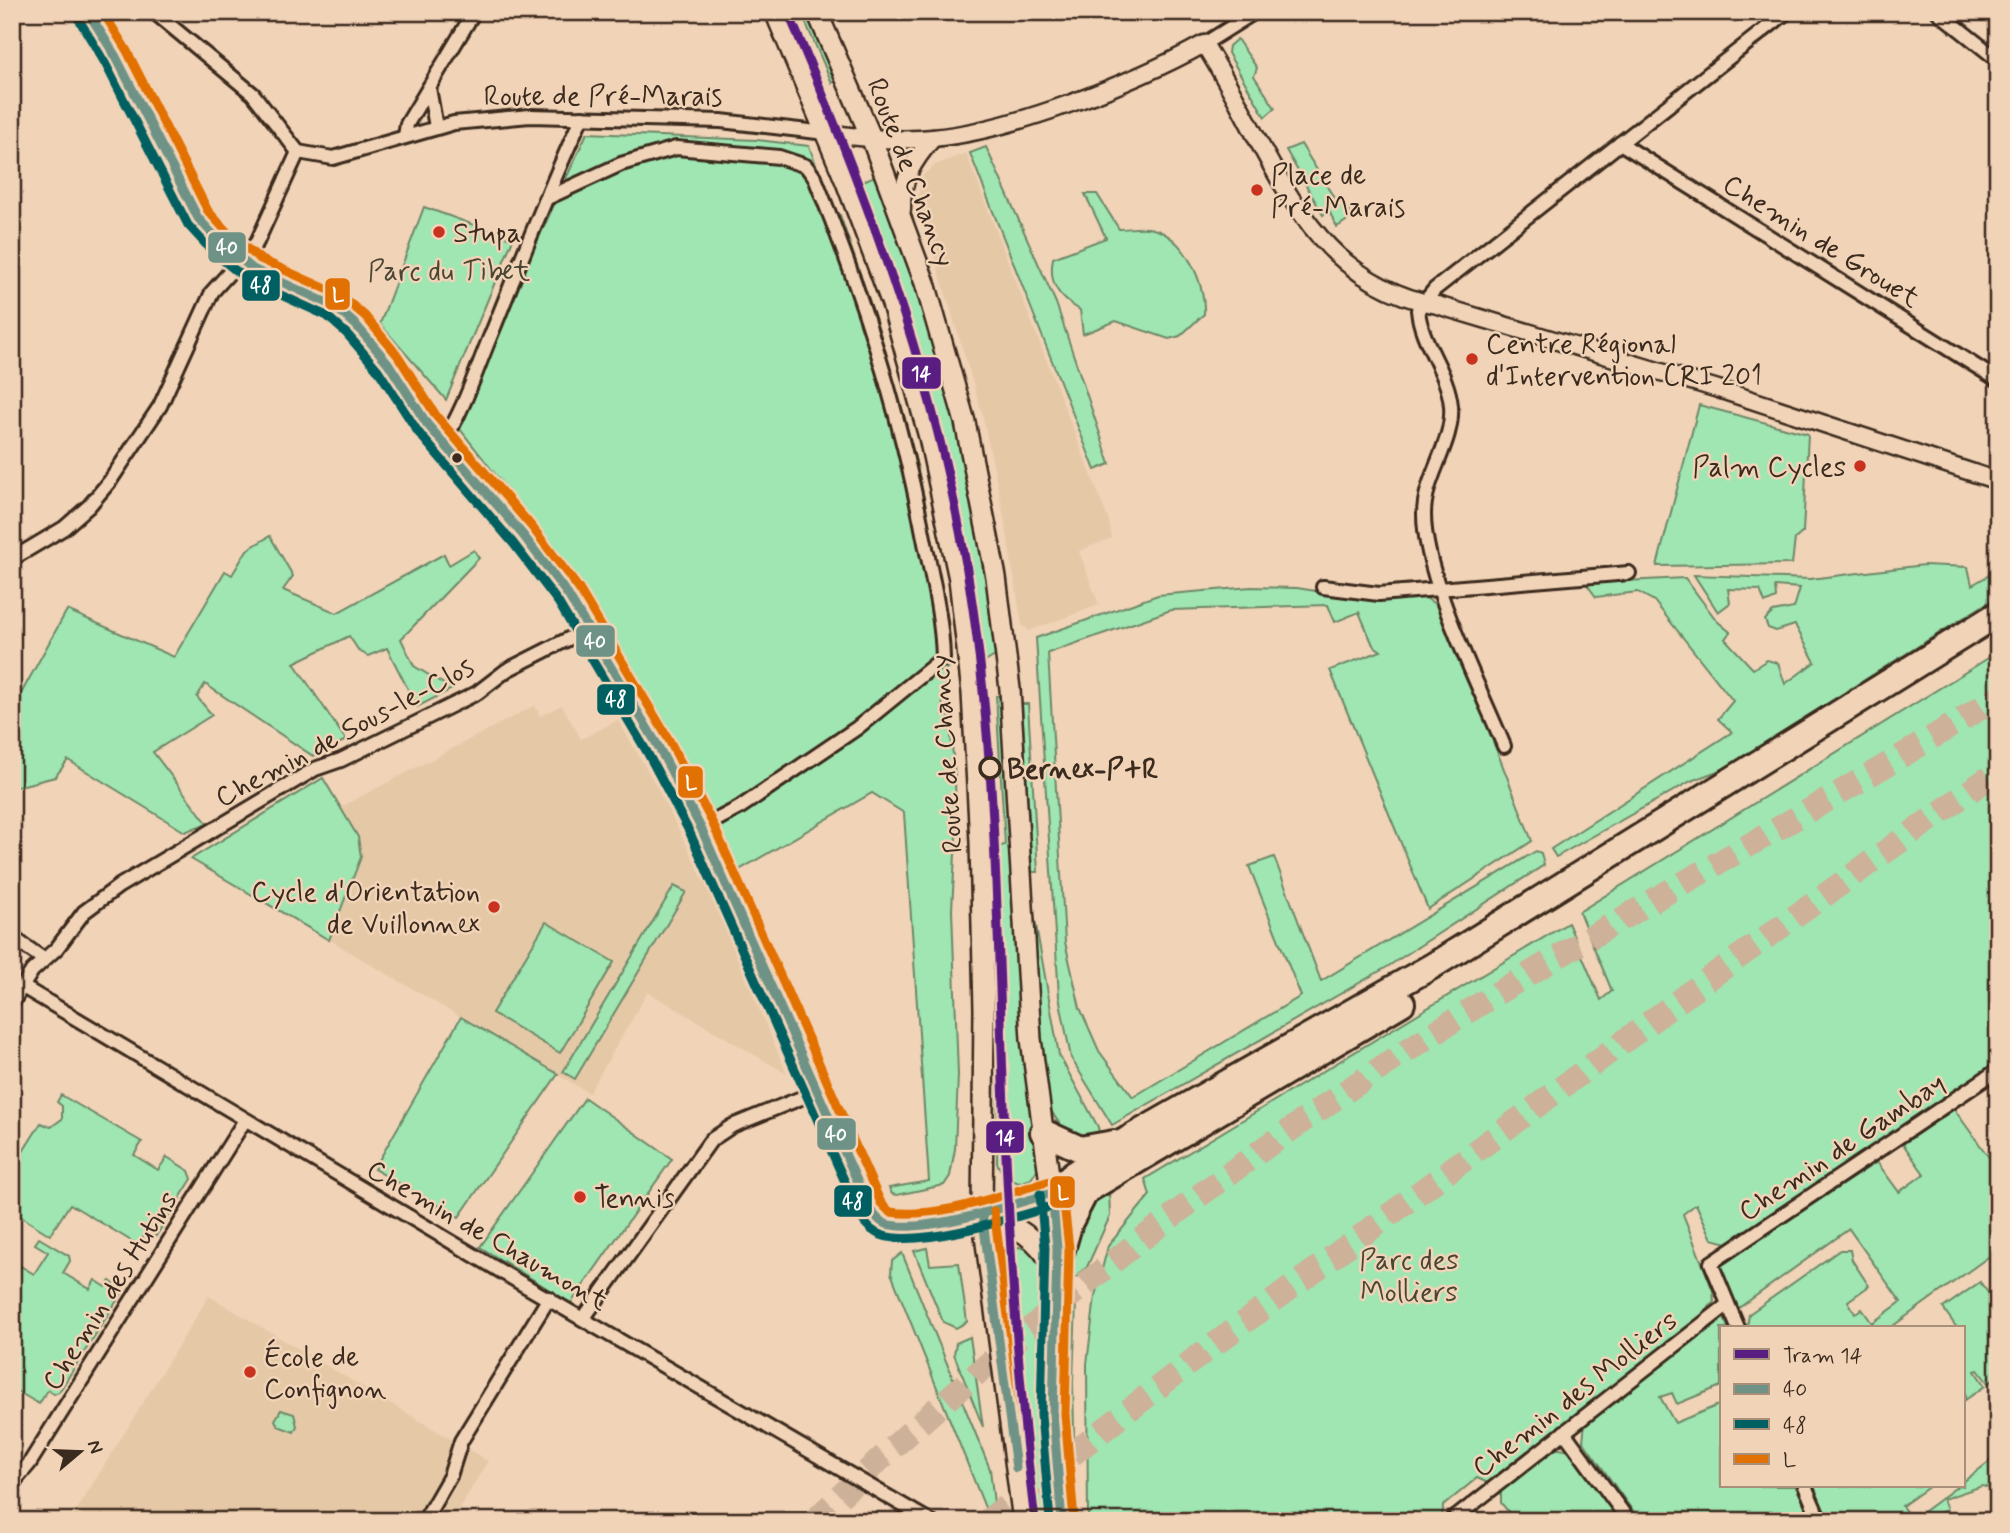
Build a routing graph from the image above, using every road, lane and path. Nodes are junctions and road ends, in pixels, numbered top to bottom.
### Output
1 (88, 12) edge
2 (154, 12) edge
3 (474, 12) edge
4 (775, 12) edge
5 (817, 12) edge
6 (1255, 12) edge
7 (1787, 12) edge
8 (1938, 12) edge
9 (1204, 44) junction
10 (1998, 60) edge
11 (429, 88) junction
12 (582, 117) junction
13 (436, 127) junction
14 (827, 133) junction
15 (405, 136) junction
16 (871, 137) junction
17 (933, 138) junction
18 (1620, 143) junction
19 (299, 152) junction
20 (545, 199) junction
21 (903, 220) junction
22 (242, 261) junction
23 (1422, 302) junction
24 (1998, 380) edge
25 (443, 442) junction
26 (1998, 481) edge
27 (12, 559) edge
28 (1629, 573) dead end
29 (1323, 587) dead end
30 (1440, 588) junction
31 (1998, 614) edge
32 (588, 629) junction
33 (1998, 633) edge
34 (1504, 747) dead end
35 (701, 828) junction
36 (12, 937) edge
37 (42, 958) junction
38 (23, 987) junction
39 (12, 1003) edge
40 (1998, 1070) edge
41 (816, 1092) junction
42 (245, 1120) junction
43 (1043, 1132) junction
44 (1128, 1139) junction
45 (1086, 1191) junction
46 (1052, 1193) junction
47 (982, 1213) junction
48 (1056, 1271) junction
49 (549, 1298) junction
50 (1727, 1305) junction
51 (583, 1319) junction
52 (1737, 1326) edge
53 (1564, 1432) junction
54 (12, 1484) edge
55 (1806, 1488) edge
56 (925, 1518) edge
57 (1022, 1519) edge
58 (424, 1521) edge
59 (1062, 1521) edge
60 (1451, 1521) edge
61 (1629, 1521) edge
62 (1820, 1521) edge

1 - 22 street
2 - 19 street
3 - 11 street
4 - 14 main road, Route de Chancy
5 - 16 main road, Route de Chancy
6 - 9 street
7 - 18 street
8 - 10 street
9 - 17 street
9 - 23 street
11 - 13 street
11 - 15 street
12 - 13 street, Route de Pré-Marais
12 - 14 street, Route de Pré-Marais
12 - 20 street
13 - 15 street, Route de Pré-Marais
14 - 16 street
14 - 47 main road, Route de Chancy
15 - 19 street, Route de Pré-Marais
16 - 17 street
16 - 21 main road, Route de Chancy
17 - 21 street
18 - 23 street
18 - 24 street, Chemin de Grouet
19 - 22 street
20 - 25 street
20 - 35 street
21 - 43 main road, Route de Chancy
22 - 25 street
22 - 27 street
23 - 26 street
23 - 30 street
25 - 32 street
28 - 30 street
29 - 30 street
30 - 34 street
31 - 44 highway
32 - 35 street
32 - 37 street, Chemin de Sous-le-Clos
33 - 45 highway
35 - 41 street
36 - 37 street
37 - 38 street, Chemin de Sous-le-Clos
38 - 39 street, Chemin de Sous-le-Clos
38 - 42 street, Chemin de Chaumont
40 - 50 street, Chemin de Gambay
41 - 47 street
41 - 51 street
42 - 49 street, Chemin de Chaumont
42 - 54 street, Chemin des Hutins
43 - 44 highway
43 - 46 main road, Route de Chancy
44 - 46 highway
45 - 46 highway
45 - 48 highway
46 - 47 main road
46 - 48 main road, Route de Chancy
47 - 48 main road
47 - 57 main road, Route de Chancy
48 - 59 main road, Route de Chancy
49 - 51 street, Chemin de Chaumont
49 - 58 street
50 - 52 street
50 - 53 street, Chemin des Molliers
51 - 56 street, Chemin de Chaumont
53 - 60 street, Chemin des Molliers
53 - 61 street
55 - 62 street

